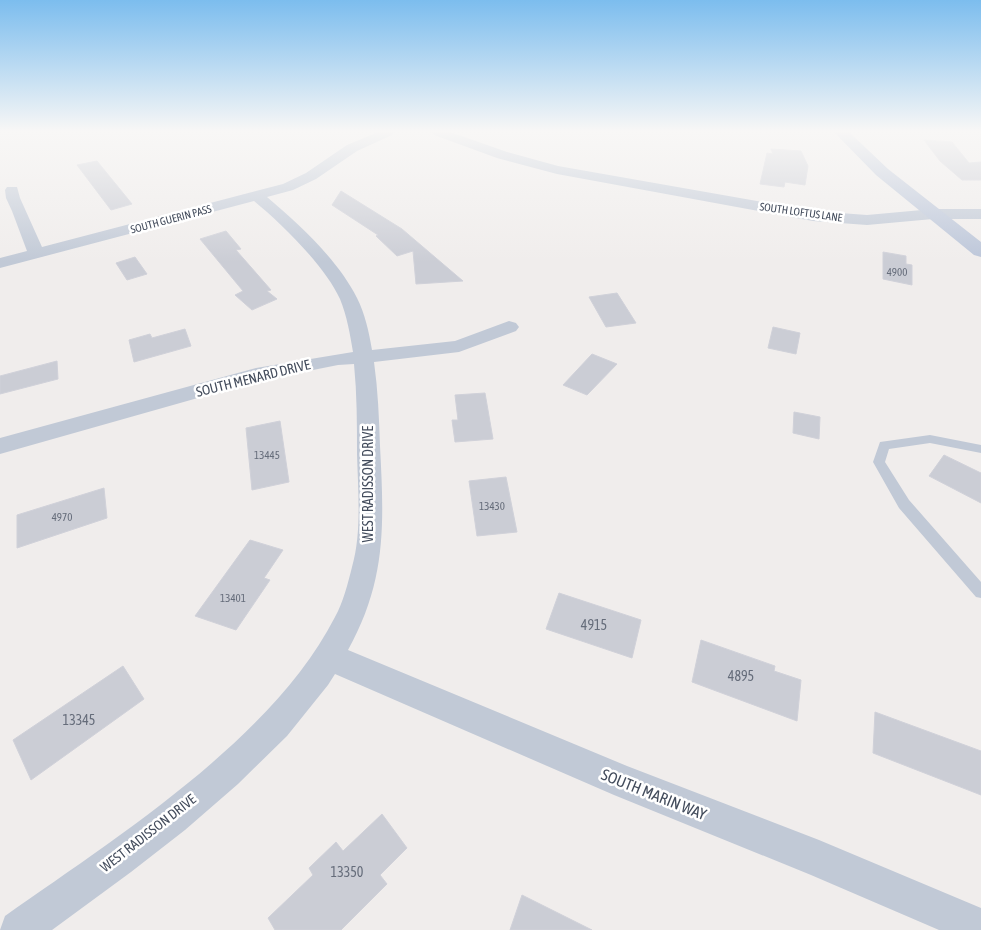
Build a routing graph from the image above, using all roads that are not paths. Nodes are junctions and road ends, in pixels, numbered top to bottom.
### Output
1 (310, 175) edge
2 (586, 175) edge
3 (887, 175) edge
4 (12, 190) dead end
5 (257, 196) junction
6 (981, 204) edge
7 (933, 214) junction
8 (981, 214) edge
9 (981, 251) edge
10 (36, 254) junction
11 (0, 263) edge
12 (509, 327) dead end
13 (362, 357) junction
14 (0, 446) edge
15 (981, 449) edge
16 (981, 592) edge
17 (328, 656) junction
18 (981, 928) edge
19 (19, 930) edge

1 - 5 street, SOUTH GUERIN PASS
2 - 7 street, SOUTH LOFTUS LANE
3 - 7 main road
4 - 10 street
5 - 10 street, SOUTH GUERIN PASS
5 - 13 street, WEST RADISSON DRIVE
6 - 7 street
7 - 8 street
7 - 9 main road
10 - 11 street, SOUTH GUERIN PASS
12 - 13 street, SOUTH MENARD DRIVE
13 - 14 street, SOUTH MENARD DRIVE
13 - 17 street, WEST RADISSON DRIVE
15 - 16 lane
17 - 18 street, SOUTH MARIN WAY
17 - 19 street, WEST RADISSON DRIVE

